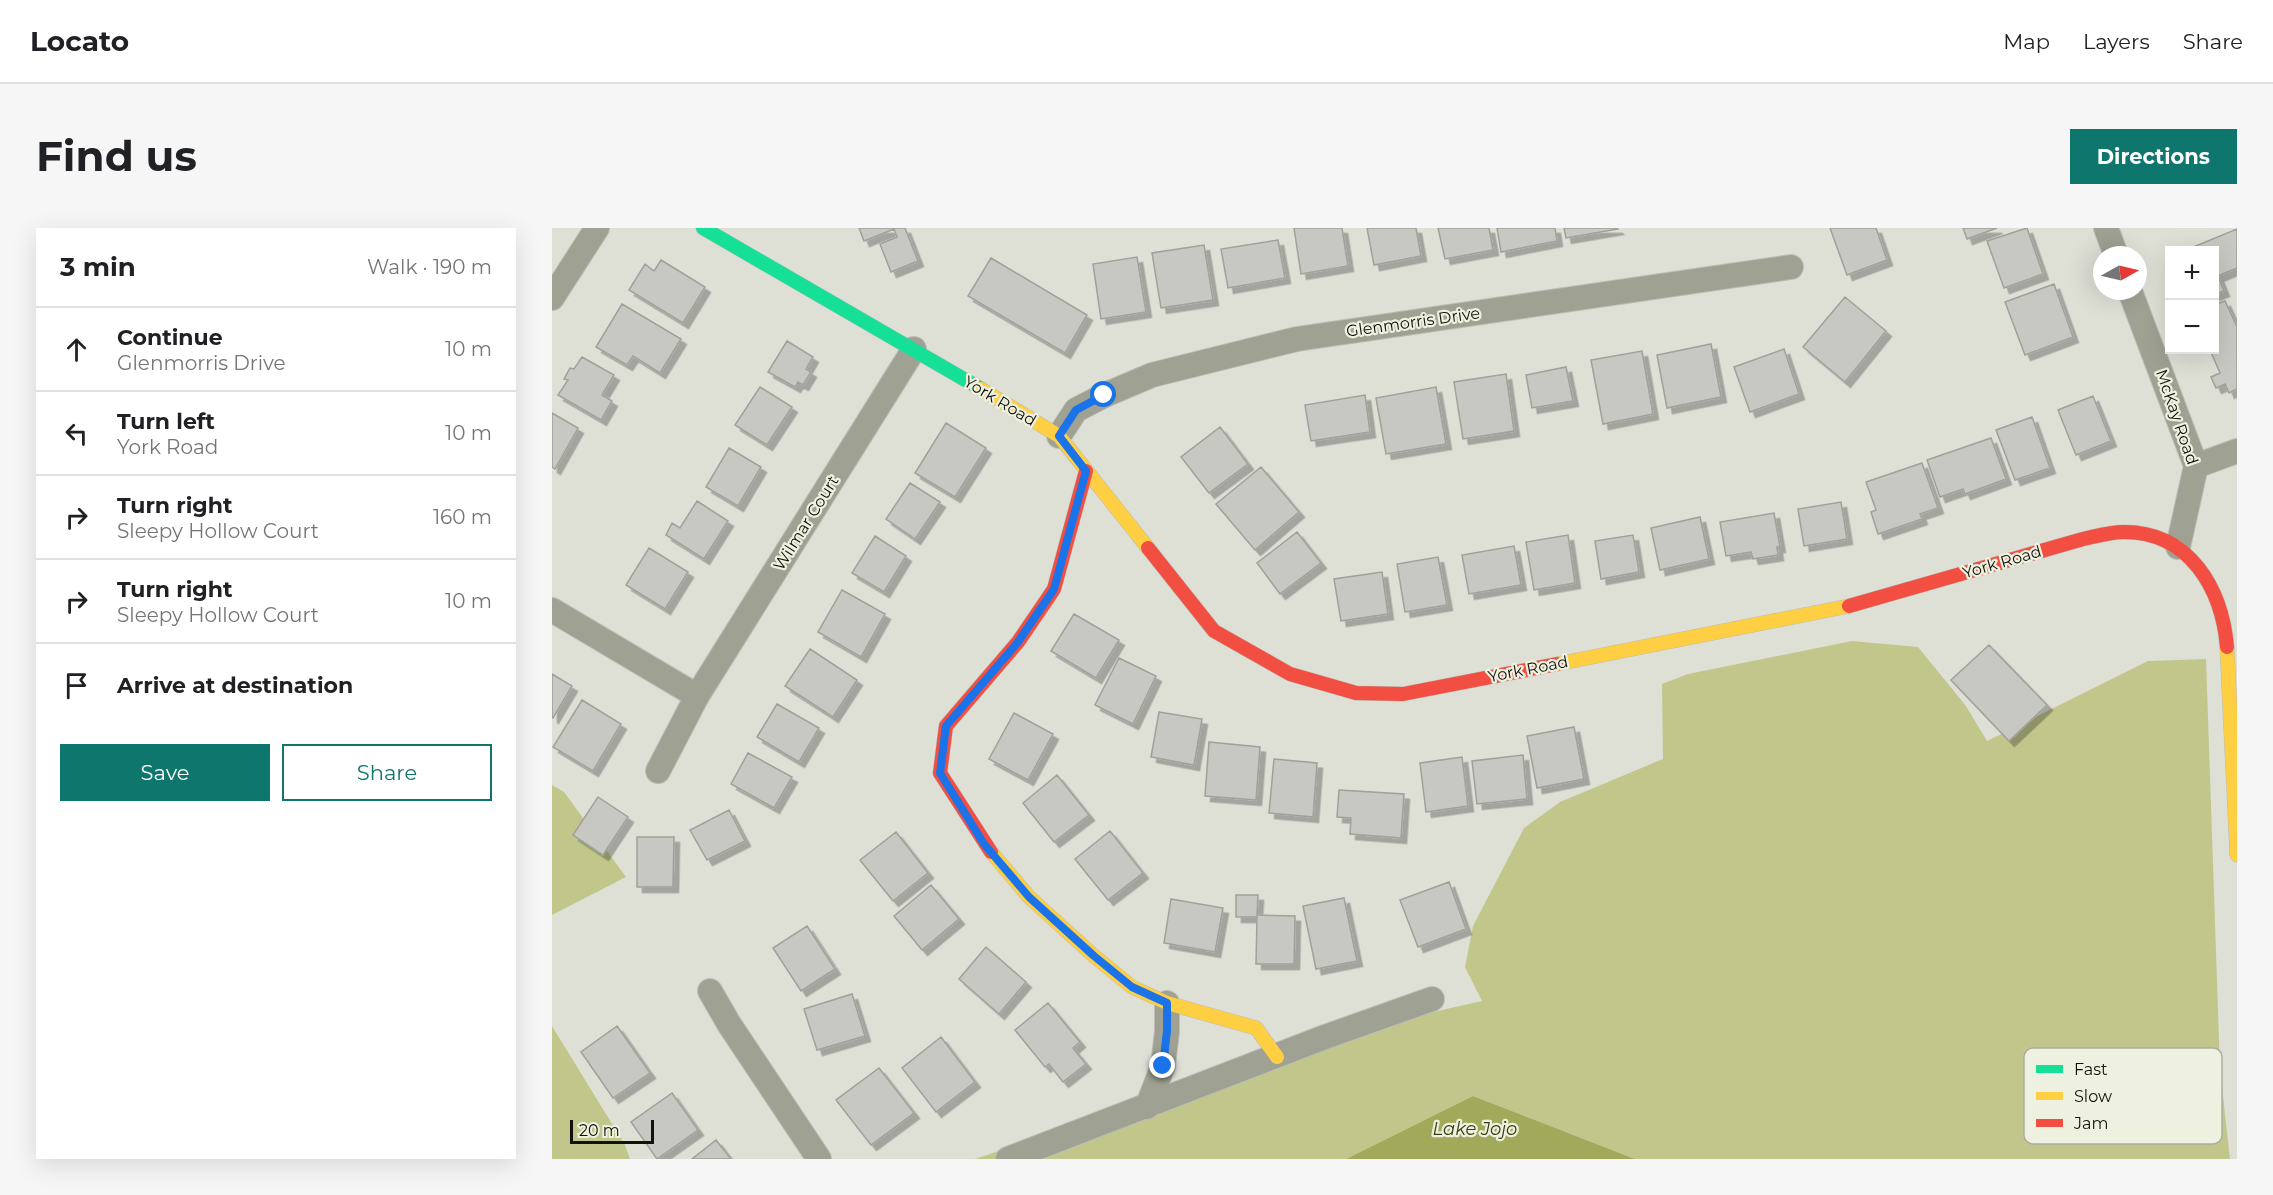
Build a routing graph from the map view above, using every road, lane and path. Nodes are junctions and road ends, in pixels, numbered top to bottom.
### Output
1 (597, 228) edge
2 (703, 228) edge
3 (2106, 228) edge
4 (2113, 246) edge
5 (1791, 267) dead end
6 (552, 298) edge
7 (2134, 300) edge
8 (914, 349) junction
9 (1059, 436) junction
10 (2237, 451) edge
11 (2196, 466) junction
12 (1086, 471) junction
13 (2178, 547) junction
14 (552, 610) edge
15 (697, 696) junction
16 (658, 771) dead end
17 (2237, 855) edge
18 (710, 991) dead end
19 (1432, 999) dead end
20 (1167, 1003) junction
21 (1277, 1057) junction
22 (1147, 1107) junction
23 (819, 1159) edge
24 (1008, 1159) edge

1 - 6 street
2 - 8 street, York Road
3 - 4 street
5 - 9 street, Glenmorris Drive
7 - 11 street, McKay Road
8 - 9 street, York Road
8 - 15 street, Wilmar Court
9 - 12 street, York Road
10 - 11 street
11 - 13 street, McKay Road
12 - 13 street, York Road
12 - 20 street
13 - 17 street, York Road
14 - 15 street
15 - 16 street, Wilmar Court
18 - 23 street
19 - 21 street
20 - 21 street
20 - 22 street
21 - 22 street
22 - 24 street

